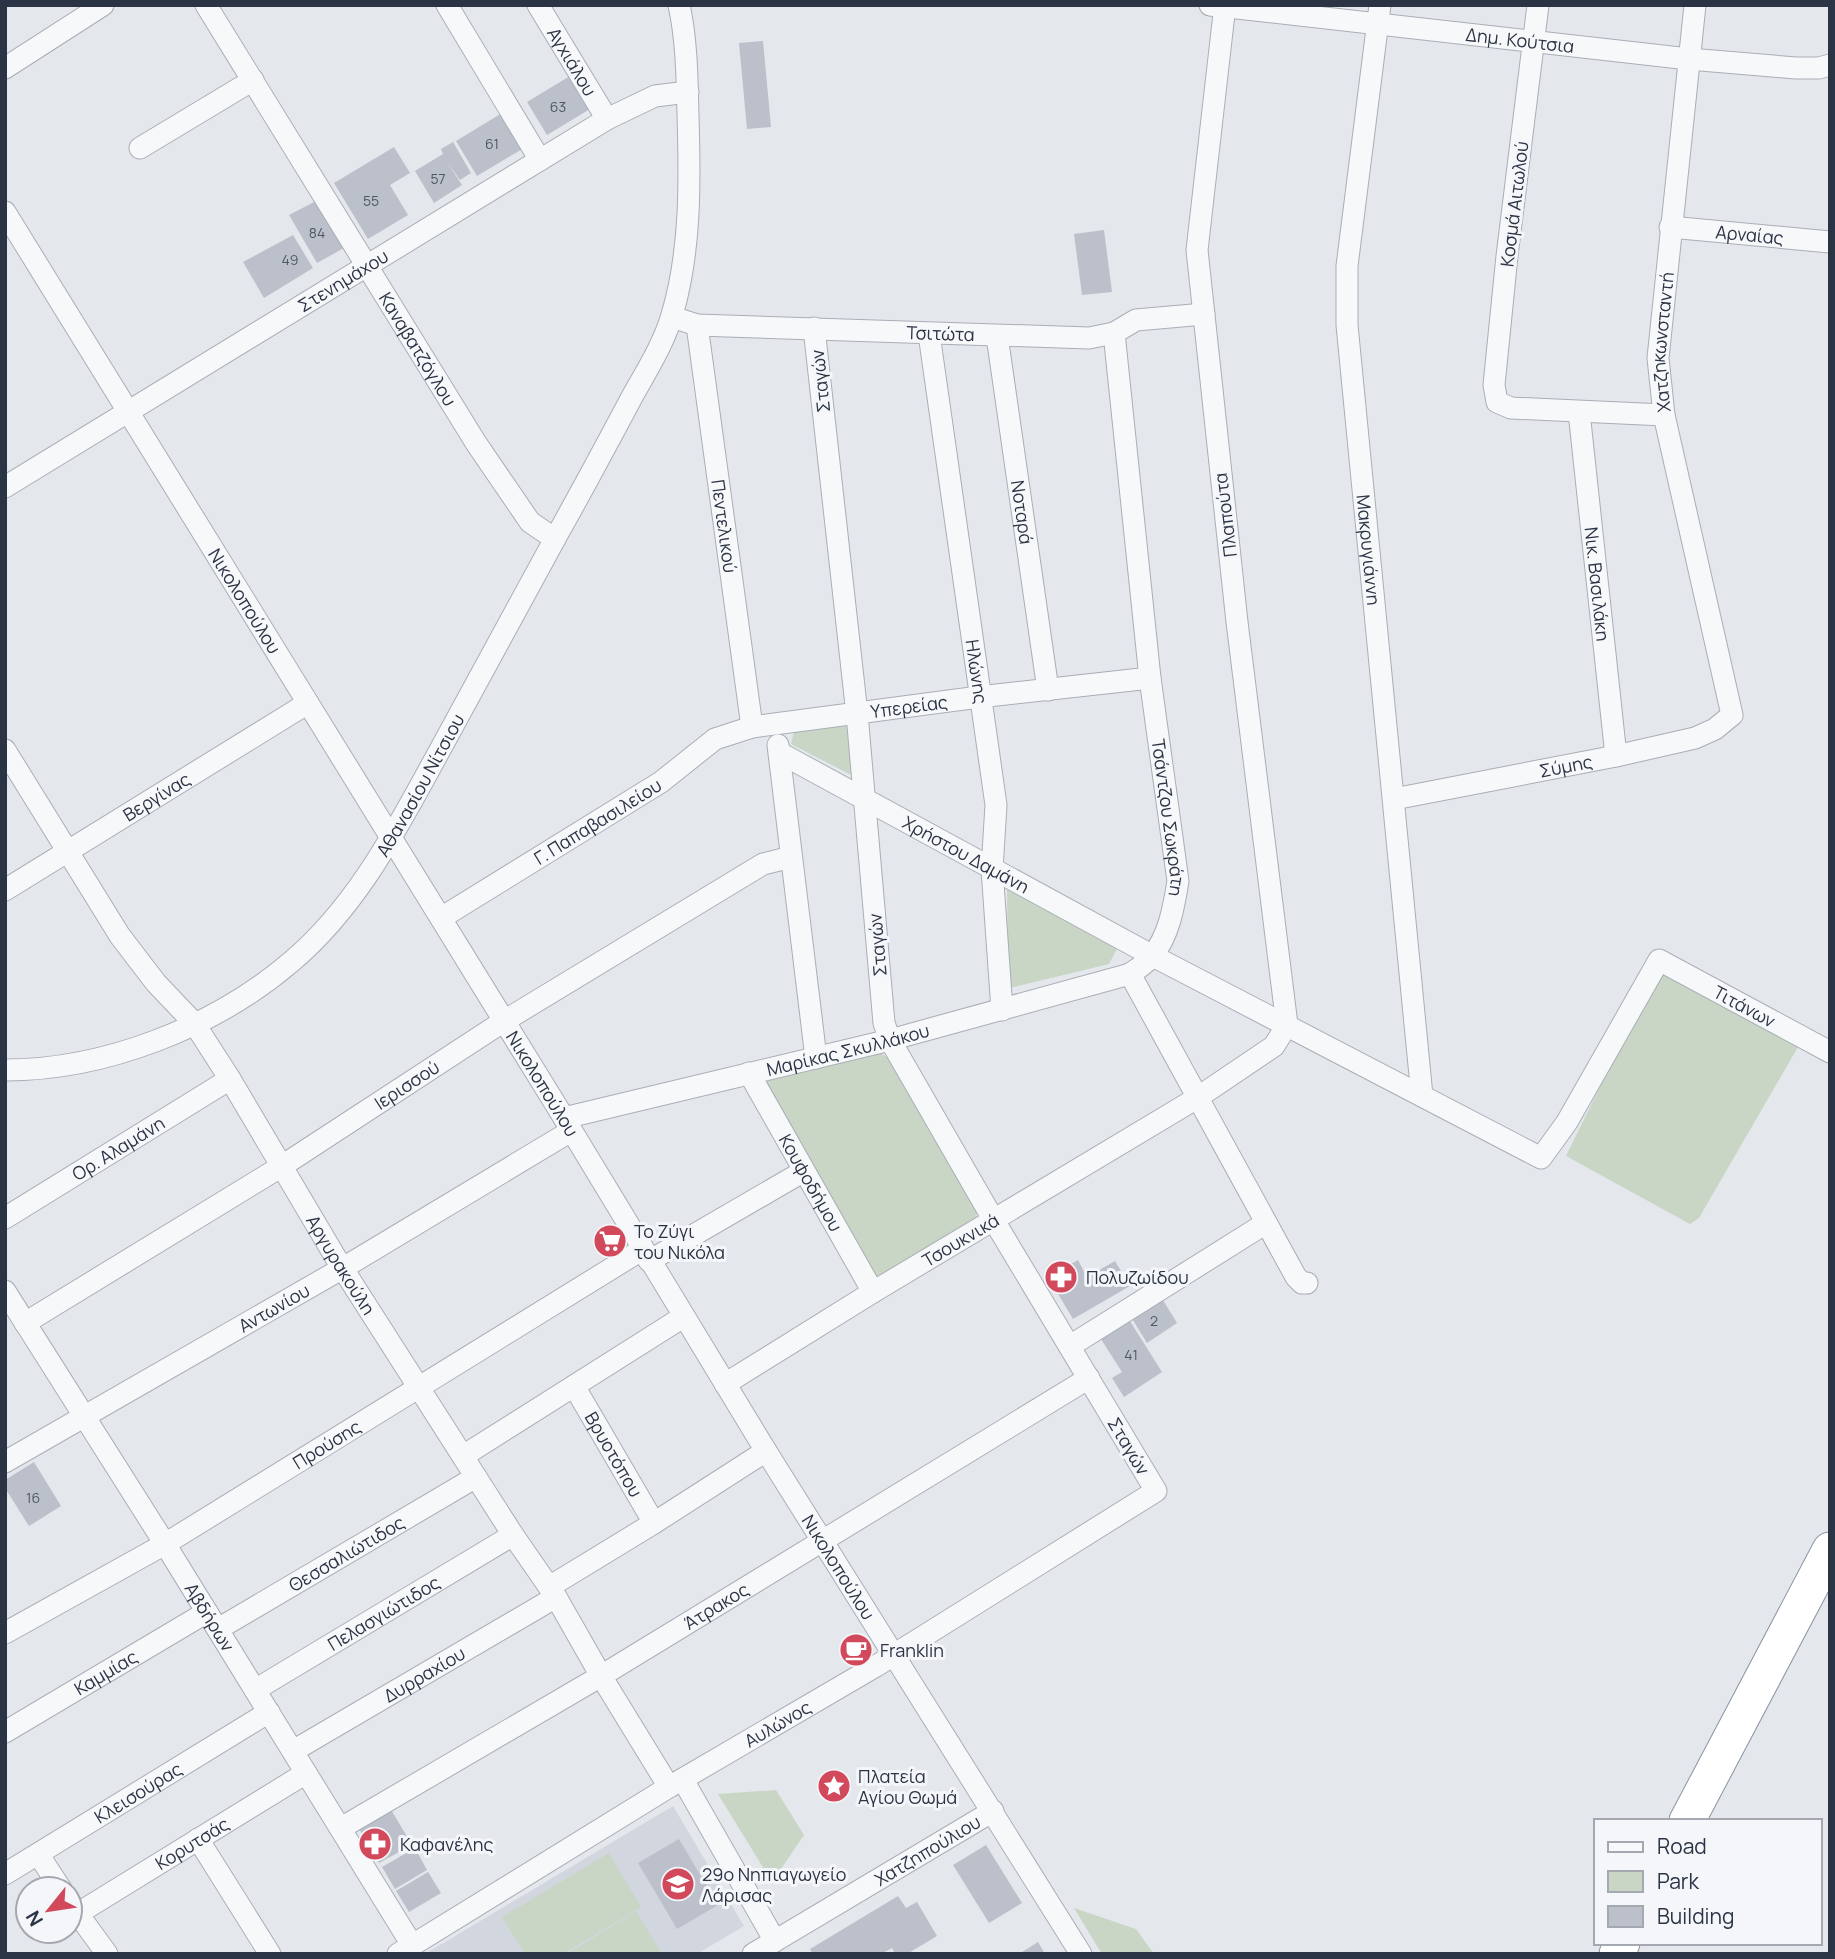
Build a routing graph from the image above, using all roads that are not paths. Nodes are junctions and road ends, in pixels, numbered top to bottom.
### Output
1 (103, 5) edge
2 (206, 5) edge
3 (447, 5) edge
4 (538, 5) edge
5 (679, 5) edge
6 (1538, 5) edge
7 (1696, 5) edge
8 (1220, 6) edge
9 (1378, 14) edge
10 (1534, 41) junction
11 (1689, 59) junction
12 (1830, 65) edge
13 (5, 68) edge
14 (253, 80) junction
15 (688, 92) junction
16 (607, 119) junction
17 (139, 148) dead end
18 (540, 160) junction
19 (5, 212) edge
20 (1670, 227) junction
21 (1830, 242) edge
22 (367, 265) junction
23 (1205, 314) junction
24 (672, 317) junction
25 (697, 325) junction
26 (814, 328) junction
27 (1114, 333) junction
28 (929, 334) junction
29 (997, 336) junction
30 (128, 411) junction
31 (1579, 412) junction
32 (1664, 415) junction
33 (5, 487) edge
34 (555, 539) junction
35 (1150, 678) junction
36 (1048, 690) junction
37 (979, 697) junction
38 (308, 703) junction
39 (857, 715) junction
40 (1732, 715) joint
41 (776, 725) junction
42 (752, 727) junction
43 (5, 750) edge
44 (780, 753) junction
45 (1616, 756) junction
46 (863, 798) junction
47 (1394, 799) junction
48 (391, 839) junction
49 (68, 852) junction
50 (791, 857) junction
51 (992, 869) junction
52 (5, 890) edge
53 (441, 918) junction
54 (1153, 956) junction
55 (1659, 960) joint
56 (1130, 974) junction
57 (1002, 1010) junction
58 (504, 1021) junction
59 (194, 1023) junction
60 (1287, 1025) junction
61 (890, 1040) junction
62 (1830, 1052) edge
63 (816, 1058) junction
64 (5, 1070) edge
65 (748, 1073) junction
66 (230, 1079) junction
67 (1422, 1096) junction
68 (1197, 1098) junction
69 (568, 1125) junction
70 (282, 1166) junction
71 (804, 1171) junction
72 (5, 1218) edge
73 (993, 1219) junction
74 (1266, 1223) junction
75 (646, 1255) junction
76 (343, 1268) junction
77 (1307, 1283) dead end
78 (5, 1291) edge
79 (873, 1292) junction
80 (683, 1317) junction
81 (25, 1323) junction
82 (1070, 1346) junction
83 (1089, 1378) junction
84 (725, 1384) junction
85 (574, 1386) junction
86 (419, 1388) junction
87 (83, 1416) junction
88 (766, 1451) junction
89 (463, 1457) junction
90 (5, 1462) edge
91 (476, 1477) junction
92 (1156, 1491) joint
93 (654, 1523) junction
94 (513, 1535) junction
95 (821, 1540) junction
96 (164, 1544) junction
97 (1830, 1550) edge
98 (553, 1592) junction
99 (212, 1621) junction
100 (5, 1633) edge
101 (893, 1655) junction
102 (601, 1676) junction
103 (255, 1690) junction
104 (269, 1712) junction
105 (5, 1732) edge
106 (293, 1751) junction
107 (306, 1773) junction
108 (676, 1783) junction
109 (993, 1811) junction
110 (1688, 1819) edge
111 (341, 1828) junction
112 (198, 1839) junction
113 (38, 1854) junction
114 (5, 1874) edge
115 (52, 1875) edge
116 (84, 1902) edge
117 (84, 1923) edge
118 (775, 1941) junction
119 (405, 1949) edge
120 (107, 1954) edge
121 (270, 1954) edge
122 (753, 1954) edge
123 (1082, 1954) edge

1 - 13 street
2 - 14 street, Καναβατζόγλου
3 - 18 street
4 - 16 street, Αγχιάλου
5 - 15 street
6 - 10 street, Κοσμά Αιτωλού
7 - 11 street, Χατζηκωνσταντή
8 - 9 street, Δημ. Κούτσια
8 - 23 street, Πλαπούτα
9 - 10 street, Δημ. Κούτσια
9 - 47 street, Μακρυγιάννη
10 - 11 street, Δημ. Κούτσια
10 - 31 street, Κοσμά Αιτωλού
11 - 12 street, Δημ. Κούτσια
11 - 20 street, Χατζηκωνσταντή
14 - 17 street
14 - 22 street, Καναβατζόγλου
15 - 16 street, Στενημάχου
15 - 24 street
16 - 18 street, Στενημάχου
18 - 22 street, Στενημάχου
19 - 30 street, Νικολοπούλου
20 - 21 street, Αρναίας
20 - 32 street, Χατζηκωνσταντή
22 - 30 street, Στενημάχου
22 - 34 street, Καναβατζόγλου
23 - 27 street, Τσιτώτα
23 - 60 street, Πλαπούτα
24 - 25 street, Τσιτώτα
24 - 34 street, Αθανασίου Νίτσιου
25 - 26 street, Τσιτώτα
25 - 42 street, Πεντελικού
26 - 28 street, Τσιτώτα
26 - 39 street, Σταγών
27 - 29 street, Τσιτώτα
27 - 35 street, Τσάντζου Σωκράτη
28 - 29 street, Τσιτώτα
28 - 37 street, Ηλώνης
29 - 36 street, Νοταρά
30 - 33 street, Στενημάχου
30 - 38 street, Νικολοπούλου
31 - 32 street
31 - 45 street, Νικ. Βασιλάκη
32 - 40 street, Χατζηκωνσταντή
34 - 48 street, Αθανασίου Νίτσιου
35 - 36 street, Υπερείας
35 - 54 street, Τσάντζου Σωκράτη
36 - 37 street, Υπερείας
37 - 39 street, Υπερείας
37 - 51 street, Ηλώνης
38 - 48 street, Νικολοπούλου
38 - 49 street, Βεργίνας
39 - 41 street, Υπερείας
39 - 46 street, Σταγών
40 - 45 street, Σύμης
41 - 42 street, Υπερείας
41 - 44 street
42 - 53 street, Γ. Παπαβασιλείου
43 - 49 street, Αργυρακούλη
44 - 46 street, Χρήστου Δαμάνη
44 - 50 street
45 - 47 street, Σύμης
46 - 51 street, Χρήστου Δαμάνη
46 - 61 street, Σταγών
47 - 67 street, Μακρυγιάννη
48 - 53 street, Νικολοπούλου
48 - 59 street, Αθανασίου Νίτσιου
49 - 52 street, Βεργίνας
49 - 59 street, Αργυρακούλη
50 - 58 street, Ιερισσού
50 - 63 street
51 - 54 street, Χρήστου Δαμάνη
51 - 57 street, Ηλώνης
53 - 58 street, Νικολοπούλου
54 - 56 street, Τσάντζου Σωκράτη
54 - 60 street, Χρήστου Δαμάνη
55 - 62 street, Τιτάνων
55 - 67 street, Χρήστου Δαμάνη
56 - 57 street, Μαρίκας Σκυλλάκου
56 - 68 street
57 - 61 street, Μαρίκας Σκυλλάκου
58 - 69 street, Νικολοπούλου
58 - 70 street, Ιερισσού
59 - 64 street, Αθανασίου Νίτσιου
59 - 66 street, Αργυρακούλη
60 - 67 street, Χρήστου Δαμάνη
60 - 68 street, Τσουκνικά
61 - 63 street, Μαρίκας Σκυλλάκου
61 - 73 street, Σταγών
63 - 65 street, Μαρίκας Σκυλλάκου
65 - 69 street, Μαρίκας Σκυλλάκου
65 - 71 street, Κουφοδήμου
66 - 70 street, Αργυρακούλη
66 - 72 street, Ορ. Αλαμάνη
68 - 73 street, Τσουκνικά
68 - 74 street
69 - 75 street, Νικολοπούλου
69 - 76 street, Αντωνίου
70 - 76 street, Αργυρακούλη
70 - 81 street, Ιερισσού
71 - 75 street, Προύσης
71 - 79 street, Κουφοδήμου
73 - 79 street, Τσουκνικά
73 - 82 street, Σταγών
74 - 77 street
74 - 82 street
75 - 80 street, Νικολοπούλου
75 - 86 street, Προύσης
76 - 86 street, Αργυρακούλη
76 - 87 street, Αντωνίου
78 - 81 street, Αβδήρων
79 - 84 street, Τσουκνικά
80 - 84 street, Νικολοπούλου
80 - 85 street
81 - 87 street, Αβδήρων
82 - 83 street, Σταγών
83 - 92 street, Σταγών
83 - 95 street, Άτρακος
84 - 88 street, Νικολοπούλου
85 - 89 street
85 - 93 street, Βρυοτόπου
86 - 89 street, Αργυρακούλη
86 - 96 street, Προύσης
87 - 90 street, Αντωνίου
87 - 96 street, Αβδήρων
88 - 93 street, Δυρραχίου
88 - 95 street, Νικολοπούλου
89 - 91 street, Αργυρακούλη
91 - 94 street, Αργυρακούλη
91 - 99 street, Θεσσαλιώτιδος
92 - 101 street, Αυλώνος
93 - 98 street, Δυρραχίου
94 - 98 street, Αργυρακούλη
94 - 103 street, Πελασγιώτιδος
95 - 101 street, Νικολοπούλου
95 - 102 street, Άτρακος
96 - 99 street, Αβδήρων
96 - 100 street, Προύσης
97 - 110 highway
98 - 102 street, Αργυρακούλη
98 - 106 street, Δυρραχίου
99 - 103 street, Αβδήρων
99 - 105 street, Καμμίας
101 - 108 street, Αυλώνος
101 - 109 street, Νικολοπούλου
102 - 108 street, Αργυρακούλη
102 - 111 street, Άτρακος
103 - 104 street, Αβδήρων
104 - 106 street, Αβδήρων
104 - 113 street, Κλεισούρας
106 - 107 street, Αβδήρων
107 - 111 street, Αβδήρων
107 - 112 street, Κορυτσάς
108 - 118 street, Αργυρακούλη
108 - 119 street, Αυλώνος
109 - 118 street, Χατζηπούλιου
109 - 123 street, Νικολοπούλου
111 - 119 street, Αβδήρων
112 - 116 street, Κορυτσάς
112 - 121 street
113 - 114 street, Κλεισούρας
113 - 115 street
117 - 120 street
118 - 122 street, Χατζηπούλιου

